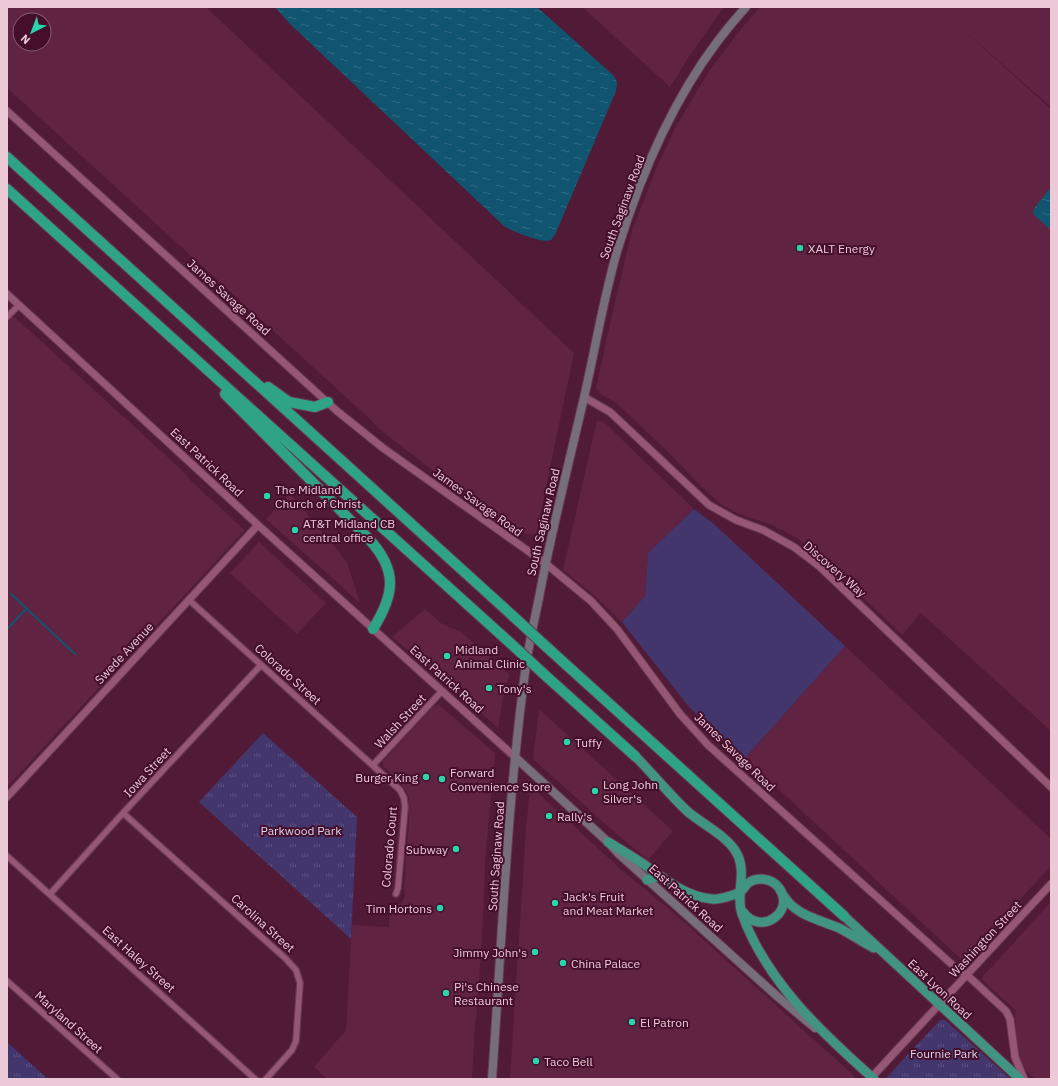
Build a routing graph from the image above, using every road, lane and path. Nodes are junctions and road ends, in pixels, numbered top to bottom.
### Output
1 (746, 7) edge
2 (7, 111) edge
3 (7, 157) edge
4 (7, 189) edge
5 (7, 294) edge
6 (19, 305) junction
7 (7, 317) edge
8 (152, 320) junction
9 (233, 364) junction
10 (584, 397) junction
11 (328, 402) junction
12 (258, 525) junction
13 (545, 563) junction
14 (189, 600) junction
15 (373, 629) junction
16 (261, 665) junction
17 (442, 691) junction
18 (635, 756) joint
19 (516, 758) junction
20 (374, 765) junction
21 (1051, 787) edge
22 (7, 797) edge
23 (124, 813) junction
24 (608, 842) junction
25 (7, 856) edge
26 (662, 877) junction
27 (647, 880) junction
28 (1051, 884) edge
29 (741, 891) junction
30 (782, 892) junction
31 (50, 894) junction
32 (396, 894) dead end
33 (740, 906) junction
34 (844, 916) joint
35 (883, 952) junction
36 (967, 975) junction
37 (7, 980) edge
38 (940, 1004) junction
39 (844, 1052) junction
40 (872, 1078) edge
41 (117, 1079) edge
42 (255, 1079) edge
43 (266, 1079) edge
44 (492, 1079) edge
45 (1020, 1079) edge
46 (1024, 1079) edge

1 - 10 main road, South Saginaw Road
2 - 11 street, James Savage Road
3 - 9 highway
4 - 8 highway
5 - 6 street, East Patrick Road
6 - 7 street
6 - 12 street, East Patrick Road
8 - 15 highway
8 - 18 highway, bridge
9 - 11 highway
9 - 34 highway, bridge
10 - 13 main road, South Saginaw Road
10 - 21 street, Discovery Way
11 - 13 street, James Savage Road
12 - 14 street, Swede Avenue
12 - 15 street, East Patrick Road
13 - 19 main road, South Saginaw Road
13 - 36 street, James Savage Road
14 - 16 street, Colorado Street
14 - 22 street, Swede Avenue
15 - 17 street, East Patrick Road
16 - 20 street, Colorado Street
16 - 23 street, Iowa Street
17 - 19 street, East Patrick Road
17 - 20 street, Walsh Street
18 - 29 highway
19 - 24 main road, East Patrick Road
19 - 44 main road, South Saginaw Road
20 - 32 street, Colorado Court
23 - 31 street, Iowa Street
23 - 43 street, Carolina Street
24 - 26 highway
24 - 27 main road, East Patrick Road
25 - 31 street, East Haley Street
26 - 27 highway
26 - 29 highway
27 - 39 main road, East Patrick Road
28 - 36 street, Washington Street
29 - 30 highway
29 - 33 highway
30 - 33 highway
30 - 35 highway
31 - 42 street, East Haley Street
33 - 39 highway
34 - 35 highway, East Lyon Road
35 - 38 highway, East Lyon Road
36 - 38 street, Washington Street
36 - 46 street, James Savage Road
37 - 41 street, Maryland Street
38 - 40 street, Washington Street
38 - 45 highway, East Lyon Road
39 - 40 highway, East Patrick Road

